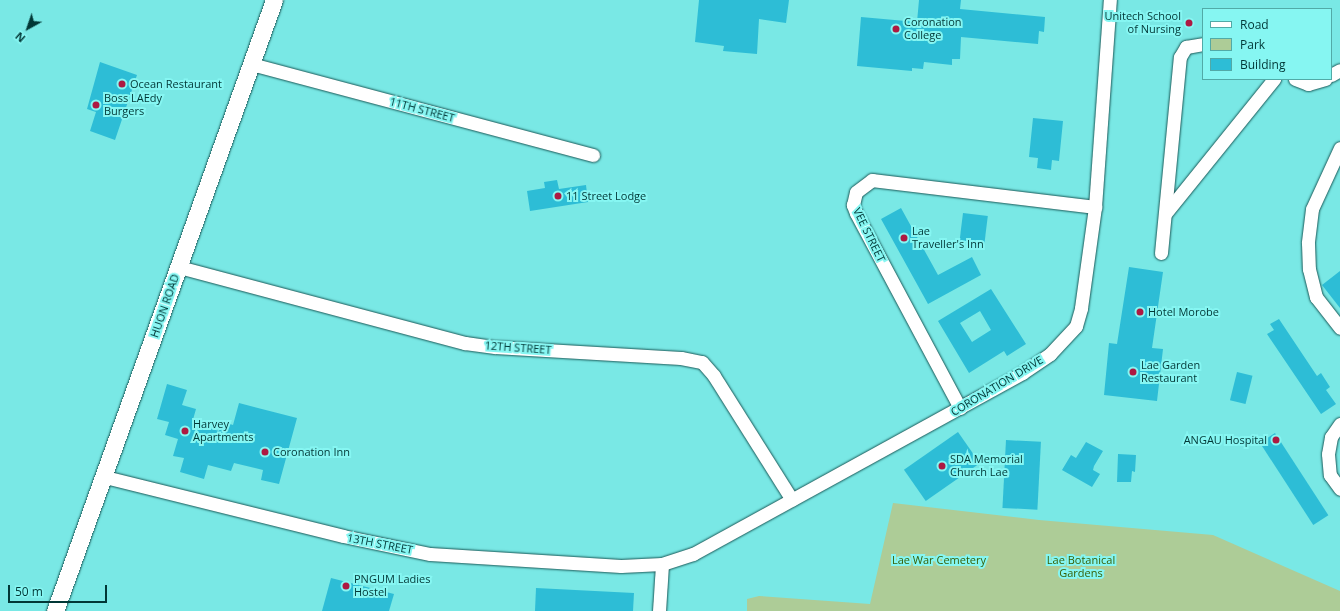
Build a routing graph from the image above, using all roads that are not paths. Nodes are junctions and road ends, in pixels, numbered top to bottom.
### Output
1 (274, 0) edge
2 (1110, 0) edge
3 (1202, 44) edge
4 (251, 64) junction
5 (1273, 80) edge
6 (1298, 80) edge
7 (1322, 80) edge
8 (1340, 148) edge
9 (593, 156) dead end
10 (1095, 207) junction
11 (1165, 214) junction
12 (1161, 253) dead end
13 (179, 267) junction
14 (1340, 328) edge
15 (960, 408) junction
16 (1340, 424) edge
17 (105, 477) junction
18 (1340, 489) edge
19 (792, 500) junction
20 (662, 564) junction
21 (55, 611) edge
22 (659, 611) edge

1 - 4 main road, HUON ROAD
2 - 10 street, CORONATION DRIVE
3 - 11 street
4 - 9 street, 11TH STREET
4 - 13 main road, HUON ROAD
5 - 11 street
6 - 7 street
8 - 14 street
10 - 15 street, CORONATION DRIVE
10 - 15 street, VEE STREET
11 - 12 street
13 - 17 main road, HUON ROAD
13 - 19 street, 12TH STREET
15 - 19 street, CORONATION DRIVE
16 - 18 street
17 - 20 street, 13TH STREET
17 - 21 main road, HUON ROAD
19 - 20 street, CORONATION DRIVE
20 - 22 street

